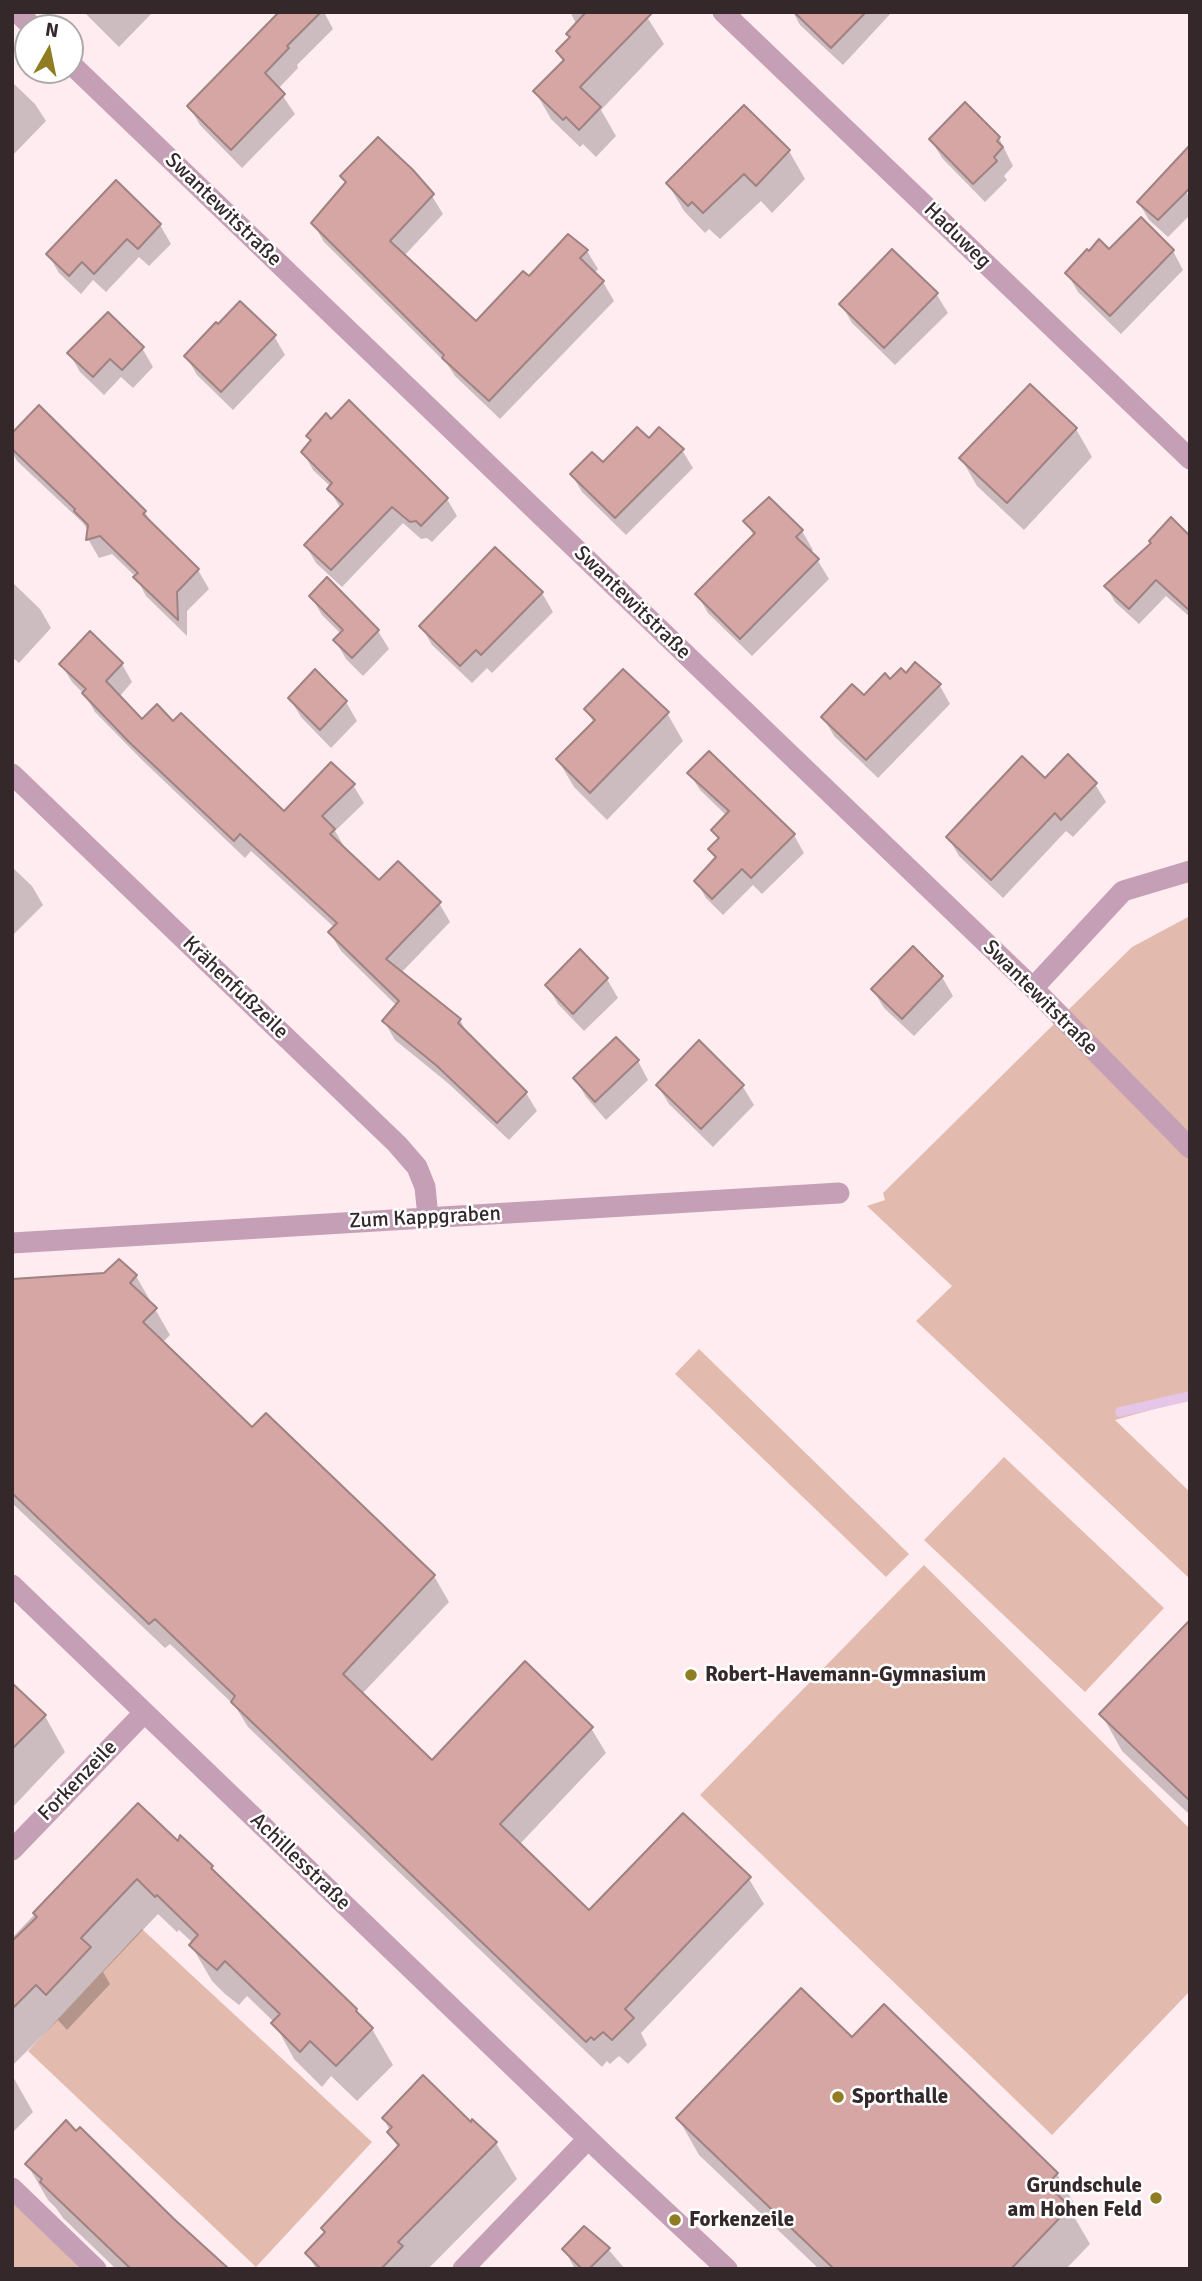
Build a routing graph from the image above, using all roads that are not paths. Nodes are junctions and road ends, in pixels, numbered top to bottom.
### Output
1 (723, 12) edge
2 (84, 76) edge
3 (1190, 459) edge
4 (12, 774) edge
5 (1190, 872) edge
6 (1033, 988) junction
7 (1190, 1148) edge
8 (839, 1193) dead end
9 (428, 1217) junction
10 (12, 1243) edge
11 (12, 1585) edge
12 (144, 1713) junction
13 (12, 1850) edge
14 (588, 2139) junction
15 (12, 2188) edge
16 (96, 2269) edge
17 (463, 2269) edge
18 (727, 2269) edge

1 - 3 street, Haduweg
2 - 6 street, Swantewitstraße
4 - 9 street, Krähenfußzeile
5 - 6 street
6 - 7 street, Swantewitstraße
8 - 9 street, Zum Kappgraben
9 - 10 street, Zum Kappgraben
11 - 12 street, Achillesstraße
12 - 13 street, Forkenzeile
12 - 14 street, Achillesstraße
14 - 17 street
14 - 18 street, Achillesstraße
15 - 16 street

